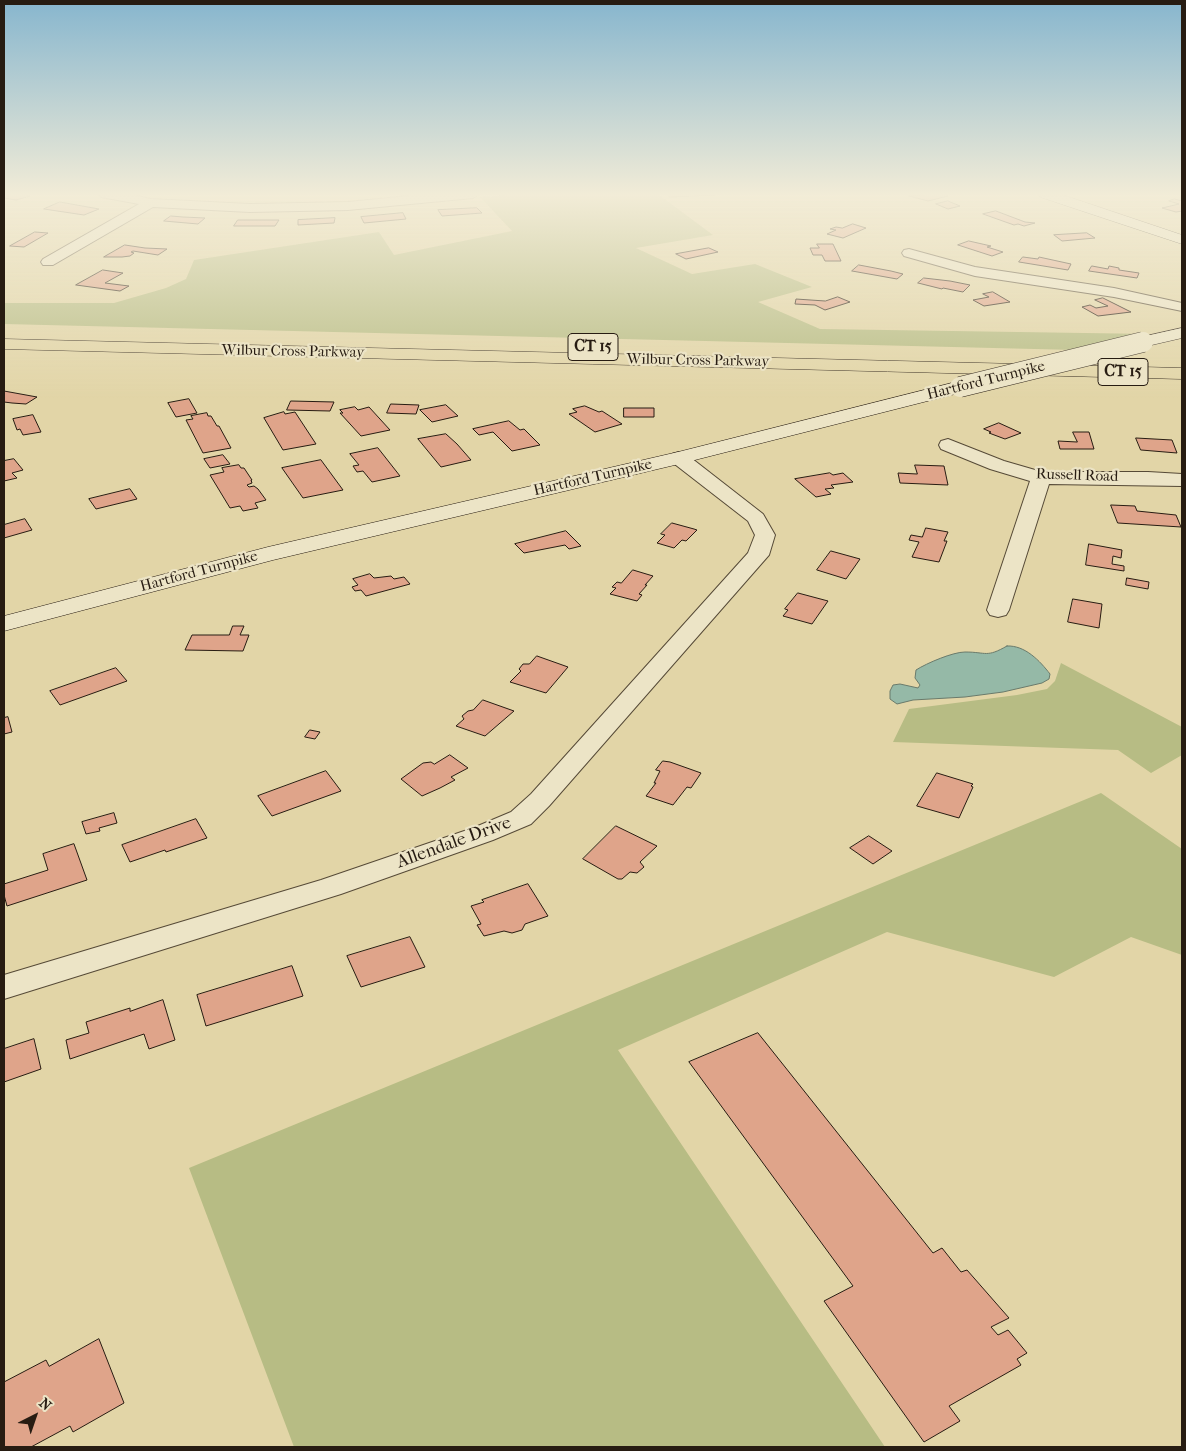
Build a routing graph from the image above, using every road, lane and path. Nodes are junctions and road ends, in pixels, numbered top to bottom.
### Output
1 (938, 262) edge
2 (1182, 307) edge
3 (1182, 333) edge
4 (4, 334) edge
5 (4, 344) edge
6 (1182, 360) edge
7 (1063, 370) junction
8 (1182, 374) edge
9 (1182, 382) edge
10 (948, 445) dead end
11 (679, 458) junction
12 (1042, 478) junction
13 (1182, 480) edge
14 (998, 610) dead end
15 (4, 624) edge
16 (4, 987) edge

1 - 2 street
3 - 11 main road, Hartford Turnpike, bridge
4 - 6 highway, Wilbur Cross Parkway / CT 15
5 - 7 highway, Wilbur Cross Parkway / CT 15
7 - 8 highway, Wilbur Cross Parkway / CT 15
7 - 9 highway
10 - 12 street, Russell Road
11 - 15 main road, Hartford Turnpike
11 - 16 street, Allendale Drive
12 - 13 street, Russell Road
12 - 14 street

